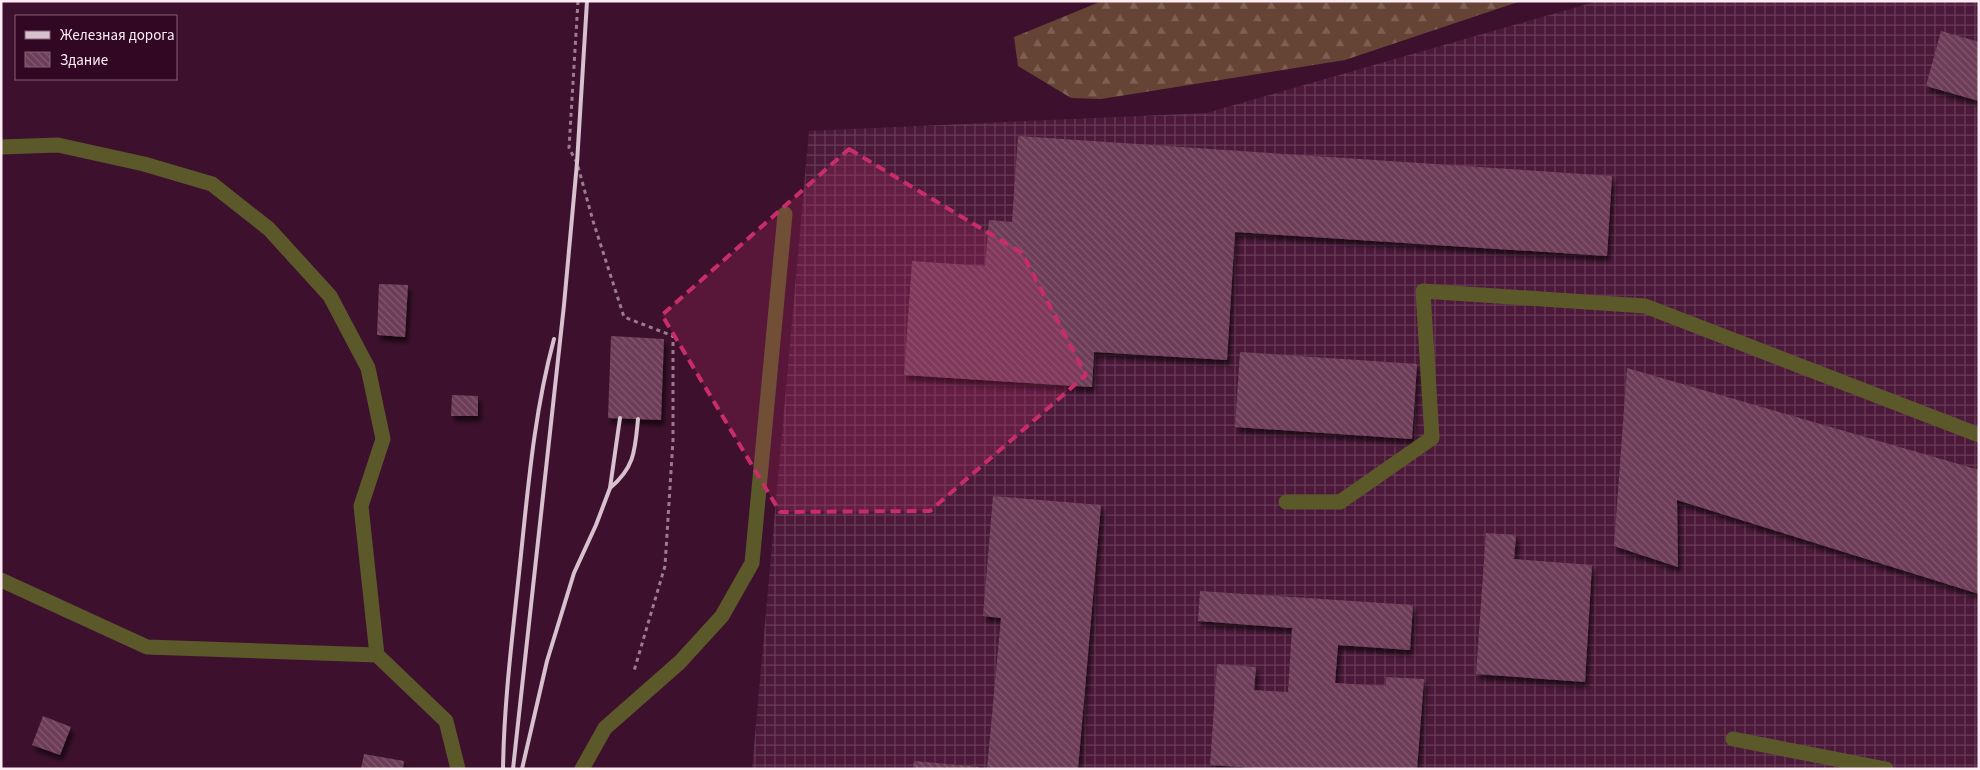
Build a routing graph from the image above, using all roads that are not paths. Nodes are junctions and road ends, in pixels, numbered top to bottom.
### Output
1 (1, 147) edge
2 (785, 214) dead end
3 (1979, 436) edge
4 (1286, 502) dead end
5 (1, 580) edge
6 (377, 655) junction
7 (1733, 739) dead end
8 (458, 769) edge
9 (582, 769) edge
10 (1886, 769) edge

1 - 6 lane
2 - 9 lane
3 - 4 lane
5 - 6 lane
6 - 8 lane
7 - 10 lane

